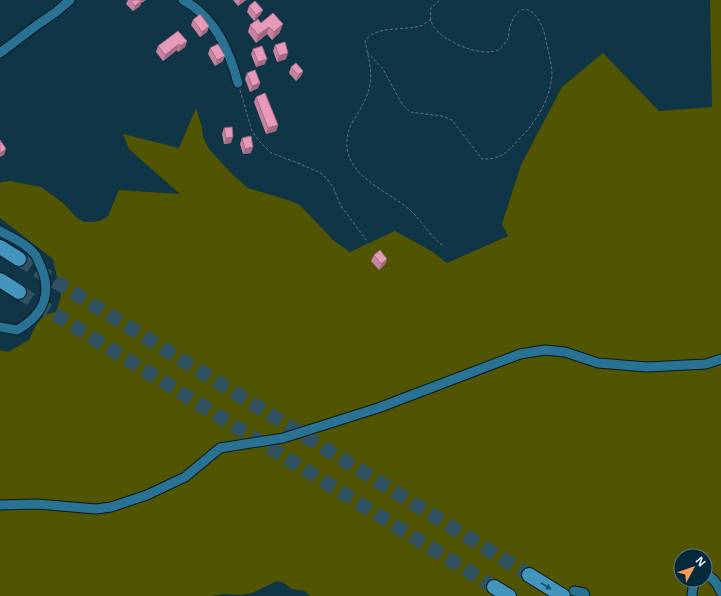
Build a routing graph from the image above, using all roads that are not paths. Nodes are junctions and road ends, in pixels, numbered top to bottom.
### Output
1 (70, 0) edge
2 (183, 0) edge
3 (0, 52) edge
4 (238, 83) road end
5 (0, 231) edge
6 (0, 247) edge
7 (19, 259) tunnel mouth
8 (0, 280) edge
9 (19, 292) tunnel mouth
10 (0, 327) edge
11 (721, 359) edge
12 (0, 505) edge
13 (529, 575) tunnel mouth
14 (713, 579) edge
15 (494, 587) tunnel mouth
16 (721, 592) edge
17 (569, 594) edge
18 (509, 596) edge
19 (585, 596) edge

1 - 3 street
2 - 4 street
5 - 10 street
6 - 7 highway
8 - 9 highway
11 - 12 street
13 -> 17 highway
14 - 16 street
15 - 18 highway
17 - 19 street

